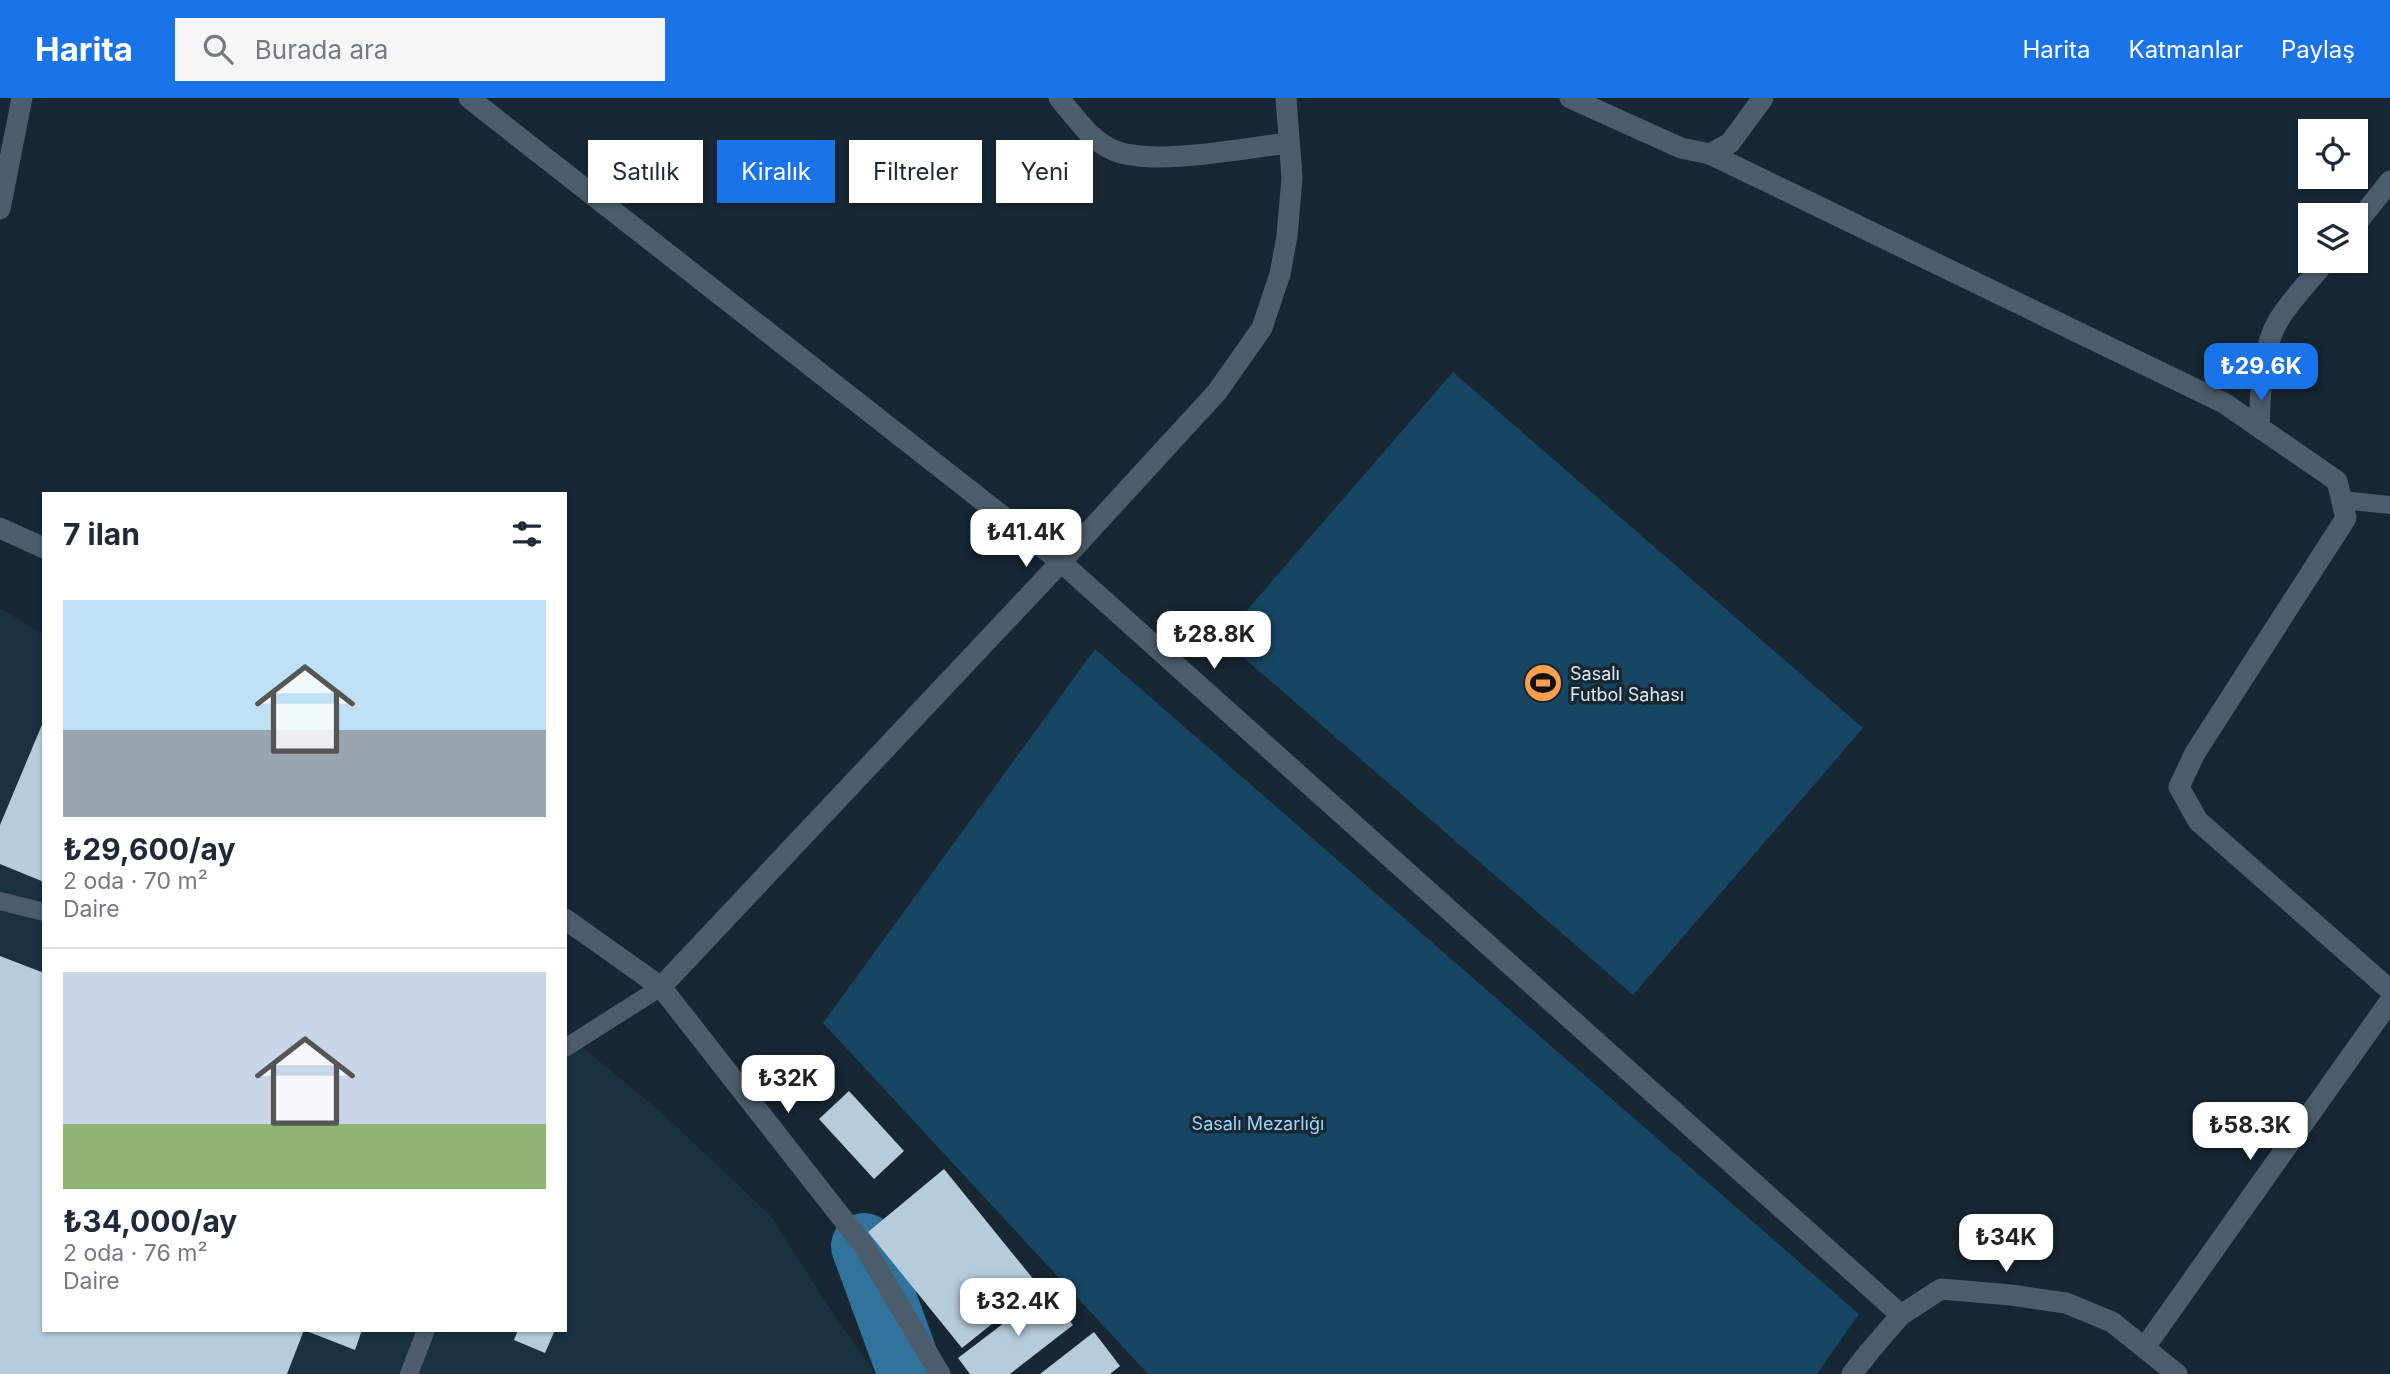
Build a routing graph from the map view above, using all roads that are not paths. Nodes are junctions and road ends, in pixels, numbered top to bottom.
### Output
1 (22, 98) edge
2 (468, 98) edge
3 (1059, 98) edge
4 (1286, 98) edge
5 (1570, 98) edge
6 (1763, 98) edge
7 (1289, 143) junction
8 (1710, 155) junction
9 (2390, 181) edge
10 (0, 209) edge
11 (2368, 209) edge
12 (2316, 273) edge
13 (2259, 427) junction
14 (2342, 500) junction
15 (2390, 505) edge
16 (0, 528) edge
17 (42, 547) edge
18 (1061, 562) junction
19 (0, 901) edge
20 (42, 912) edge
21 (567, 920) edge
22 (661, 987) junction
23 (2390, 990) edge
24 (2390, 1001) edge
25 (567, 1047) edge
26 (1901, 1315) junction
27 (425, 1332) edge
28 (2145, 1346) junction
29 (409, 1374) edge
30 (940, 1374) edge
31 (1852, 1374) edge
32 (2178, 1374) edge

1 - 10 street
2 - 18 street
3 - 7 street
4 - 7 street
5 - 8 street
6 - 8 street
7 - 18 street
8 - 13 street
9 - 11 street
12 - 13 street
13 - 14 street
14 - 15 lane
14 - 23 street
16 - 17 street
18 - 22 street
18 - 26 street
19 - 20 lane
21 - 22 street
22 - 25 lane
22 - 30 street
24 - 28 street
26 - 28 street
26 - 31 street
27 - 29 lane
28 - 32 street

